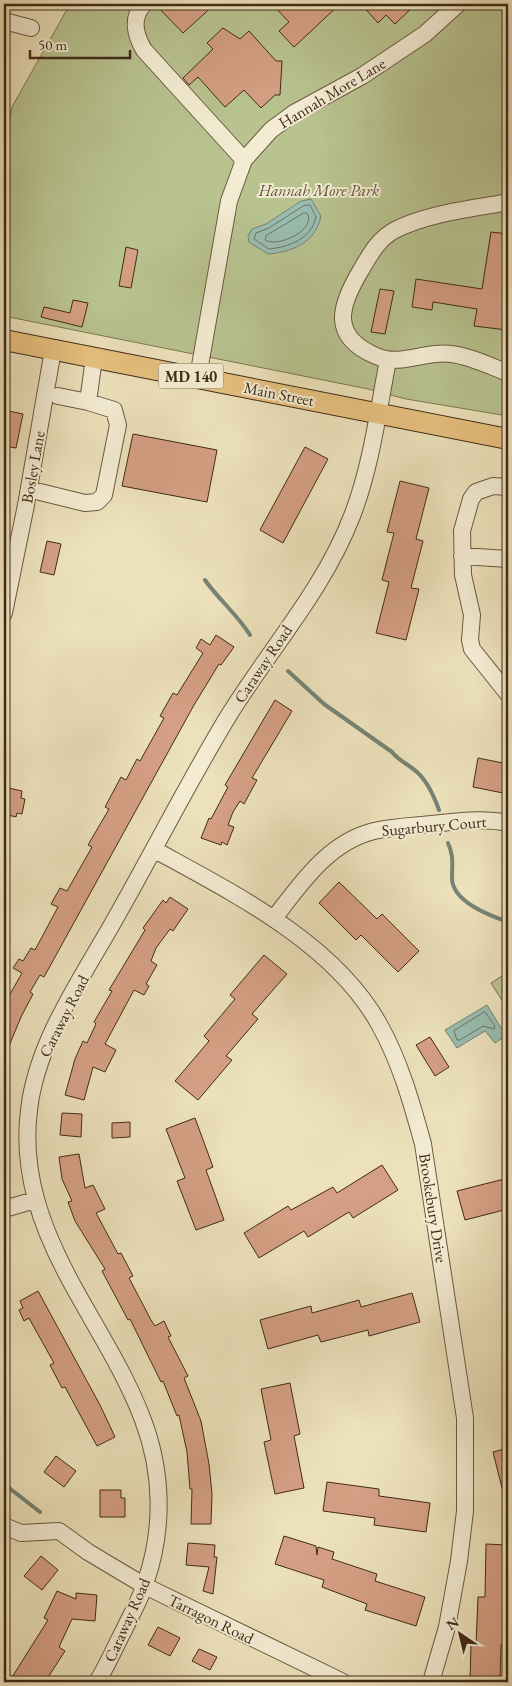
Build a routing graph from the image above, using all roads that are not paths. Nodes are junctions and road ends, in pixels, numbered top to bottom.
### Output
1 (144, 4) edge
2 (458, 4) edge
3 (4, 21) edge
4 (31, 28) dead end
5 (244, 160) junction
6 (508, 202) edge
7 (4, 340) edge
8 (53, 350) junction
9 (94, 358) junction
10 (388, 360) junction
11 (508, 373) edge
12 (198, 378) junction
13 (58, 396) dead end
14 (88, 402) junction
15 (378, 414) junction
16 (508, 439) edge
17 (508, 487) edge
18 (40, 492) dead end
19 (462, 556) junction
20 (508, 559) edge
21 (4, 612) edge
22 (508, 694) edge
23 (508, 823) edge
24 (155, 850) junction
25 (275, 917) junction
26 (35, 1200) junction
27 (4, 1209) edge
28 (4, 1526) edge
29 (145, 1586) junction
30 (98, 1682) edge
31 (343, 1682) edge
32 (431, 1682) edge

1 - 5 street
2 - 5 street, Hannah More Lane
3 - 4 street
5 - 12 street, Hannah More Lane
6 - 10 street
7 - 8 main road, Main Street / MD 140
8 - 9 main road, Main Street / MD 140
8 - 21 street, Bosley Lane
9 - 12 main road, Main Street / MD 140
9 - 14 street
10 - 11 street
10 - 15 street, Caraway Road
12 - 15 main road, Main Street / MD 140
13 - 14 street
14 - 18 street
15 - 16 main road, MD 140
15 - 24 street, Caraway Road
17 - 19 street
19 - 20 street
19 - 22 street
23 - 25 street, Sugarbury Court
24 - 25 street, Brookebury Drive
24 - 26 street, Caraway Road
25 - 32 street, Brookebury Drive
26 - 27 street
26 - 29 street, Caraway Road
28 - 29 street, Tarragon Road
29 - 30 street, Caraway Road
29 - 31 street, Tarragon Road

